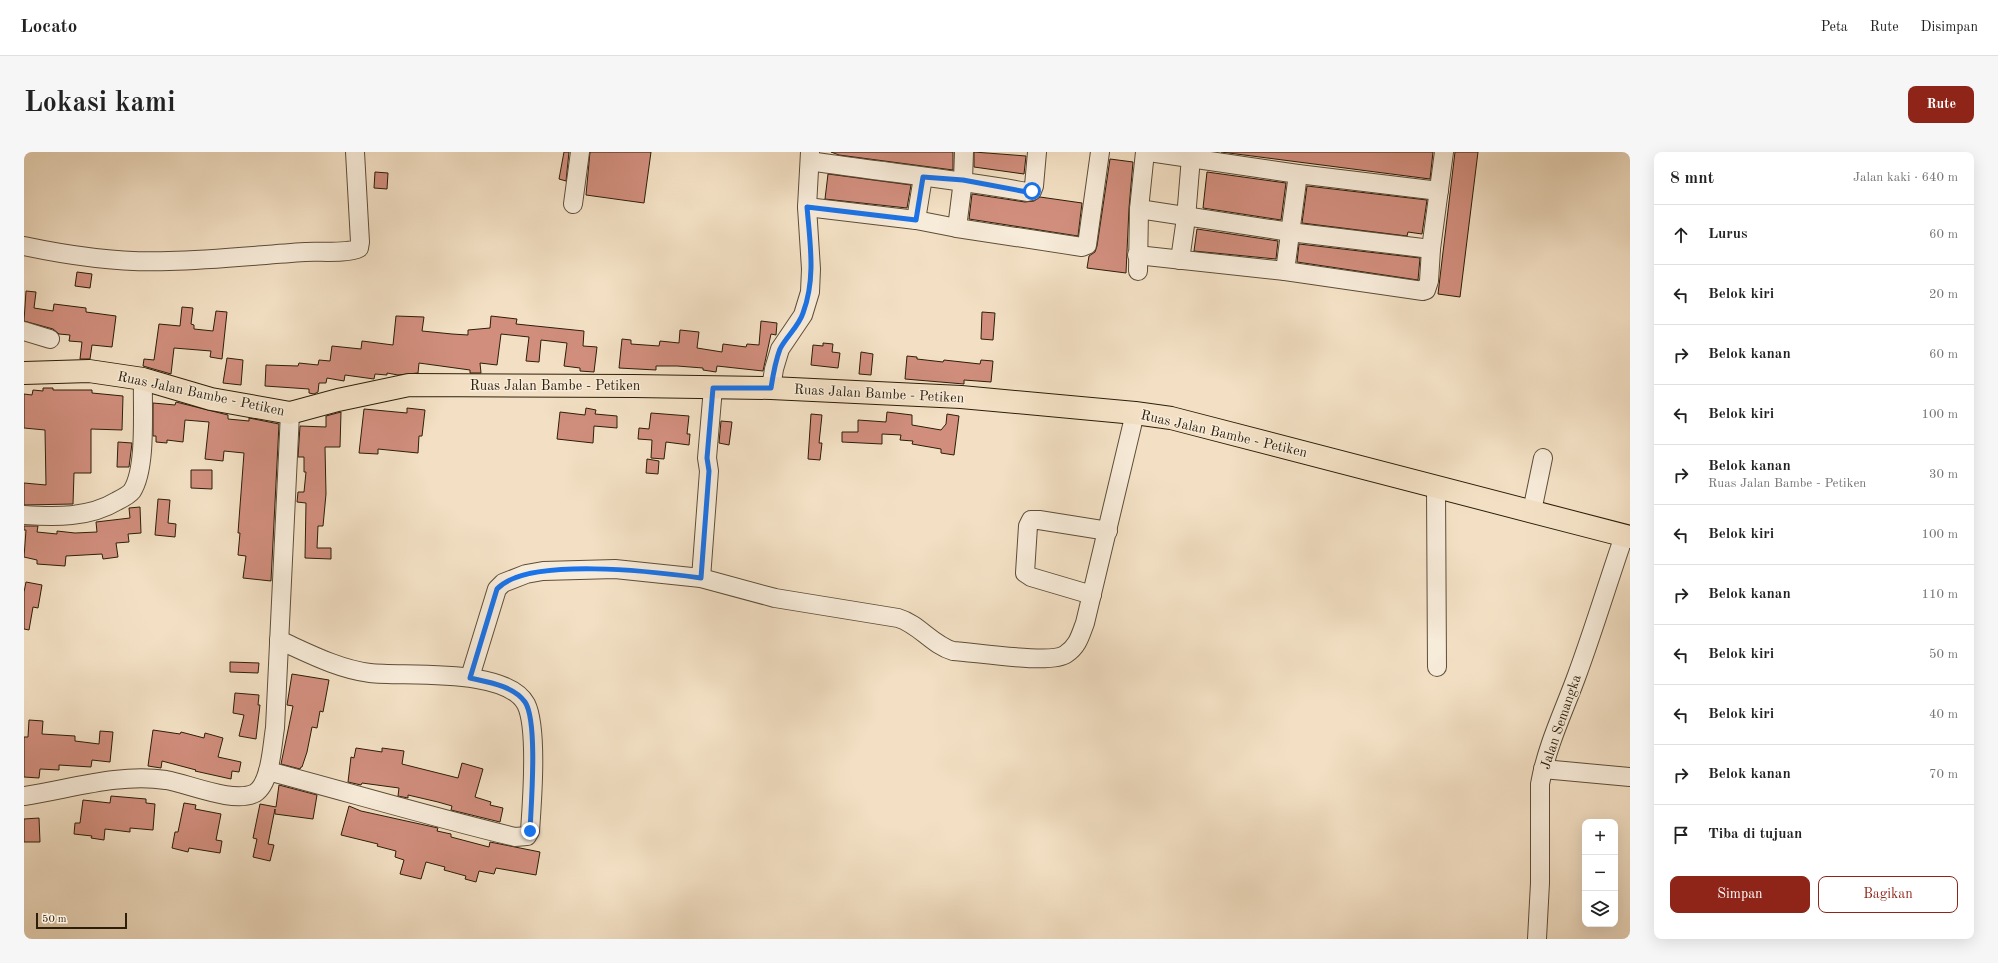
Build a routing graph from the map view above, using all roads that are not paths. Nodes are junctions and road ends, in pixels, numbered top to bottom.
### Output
1 (355, 152) edge
2 (580, 152) edge
3 (964, 152) edge
4 (1037, 152) edge
5 (1100, 152) edge
6 (1145, 152) edge
7 (1149, 152) edge
8 (1444, 152) edge
9 (1197, 156) edge
10 (810, 157) edge
11 (1298, 174) junction
12 (923, 177) junction
13 (963, 180) junction
14 (1439, 191) junction
15 (573, 204) dead end
16 (807, 207) junction
17 (1139, 209) junction
18 (1186, 218) junction
19 (916, 220) junction
20 (958, 228) junction
21 (1290, 232) junction
22 (24, 246) edge
23 (1431, 249) junction
24 (1180, 260) junction
25 (1285, 271) junction
26 (24, 331) edge
27 (50, 339) dead end
28 (24, 373) edge
29 (142, 379) junction
30 (713, 388) junction
31 (771, 388) junction
32 (290, 413) junction
33 (1135, 413) junction
34 (1543, 458) dead end
35 (1436, 487) junction
36 (1532, 511) junction
37 (24, 515) edge
38 (1108, 531) junction
39 (1627, 537) edge
40 (701, 578) junction
41 (1092, 595) junction
42 (279, 640) junction
43 (1437, 668) dead end
44 (470, 678) junction
45 (1543, 769) junction
46 (268, 771) junction
47 (1630, 777) edge
48 (24, 796) edge
49 (1537, 939) edge

1 - 22 street
2 - 15 street
3 - 13 street
4 - 13 street
5 - 20 street
6 - 17 street
7 - 9 street
8 - 14 street
9 - 11 street
9 - 18 street
10 - 12 street
10 - 16 street
11 - 14 street
11 - 21 street
12 - 13 street
12 - 19 street
13 - 20 street
14 - 23 street
16 - 19 street
16 - 31 street
17 - 18 street
17 - 24 street
18 - 21 street
18 - 24 street
19 - 20 street
21 - 23 street
21 - 25 street
23 - 25 street
24 - 25 street
26 - 27 street
28 - 29 main road, Ruas Jalan Bambe - Petiken
29 - 32 main road, Ruas Jalan Bambe - Petiken
29 - 37 street
30 - 31 main road, Ruas Jalan Bambe - Petiken
30 - 32 main road, Ruas Jalan Bambe - Petiken
30 - 40 street
31 - 33 main road, Ruas Jalan Bambe - Petiken
32 - 42 street
33 - 35 main road, Ruas Jalan Bambe - Petiken
33 - 38 street
34 - 36 street
35 - 36 main road, Ruas Jalan Bambe - Petiken
35 - 43 street
36 - 39 main road, Ruas Jalan Bambe - Petiken
38 - 41 street
38 - 41 street
39 - 45 street, Jalan Semangka
40 - 41 street
40 - 44 street
42 - 44 street
42 - 46 street
44 - 46 street
45 - 47 street
45 - 49 street, Jalan Semangka
46 - 48 street

